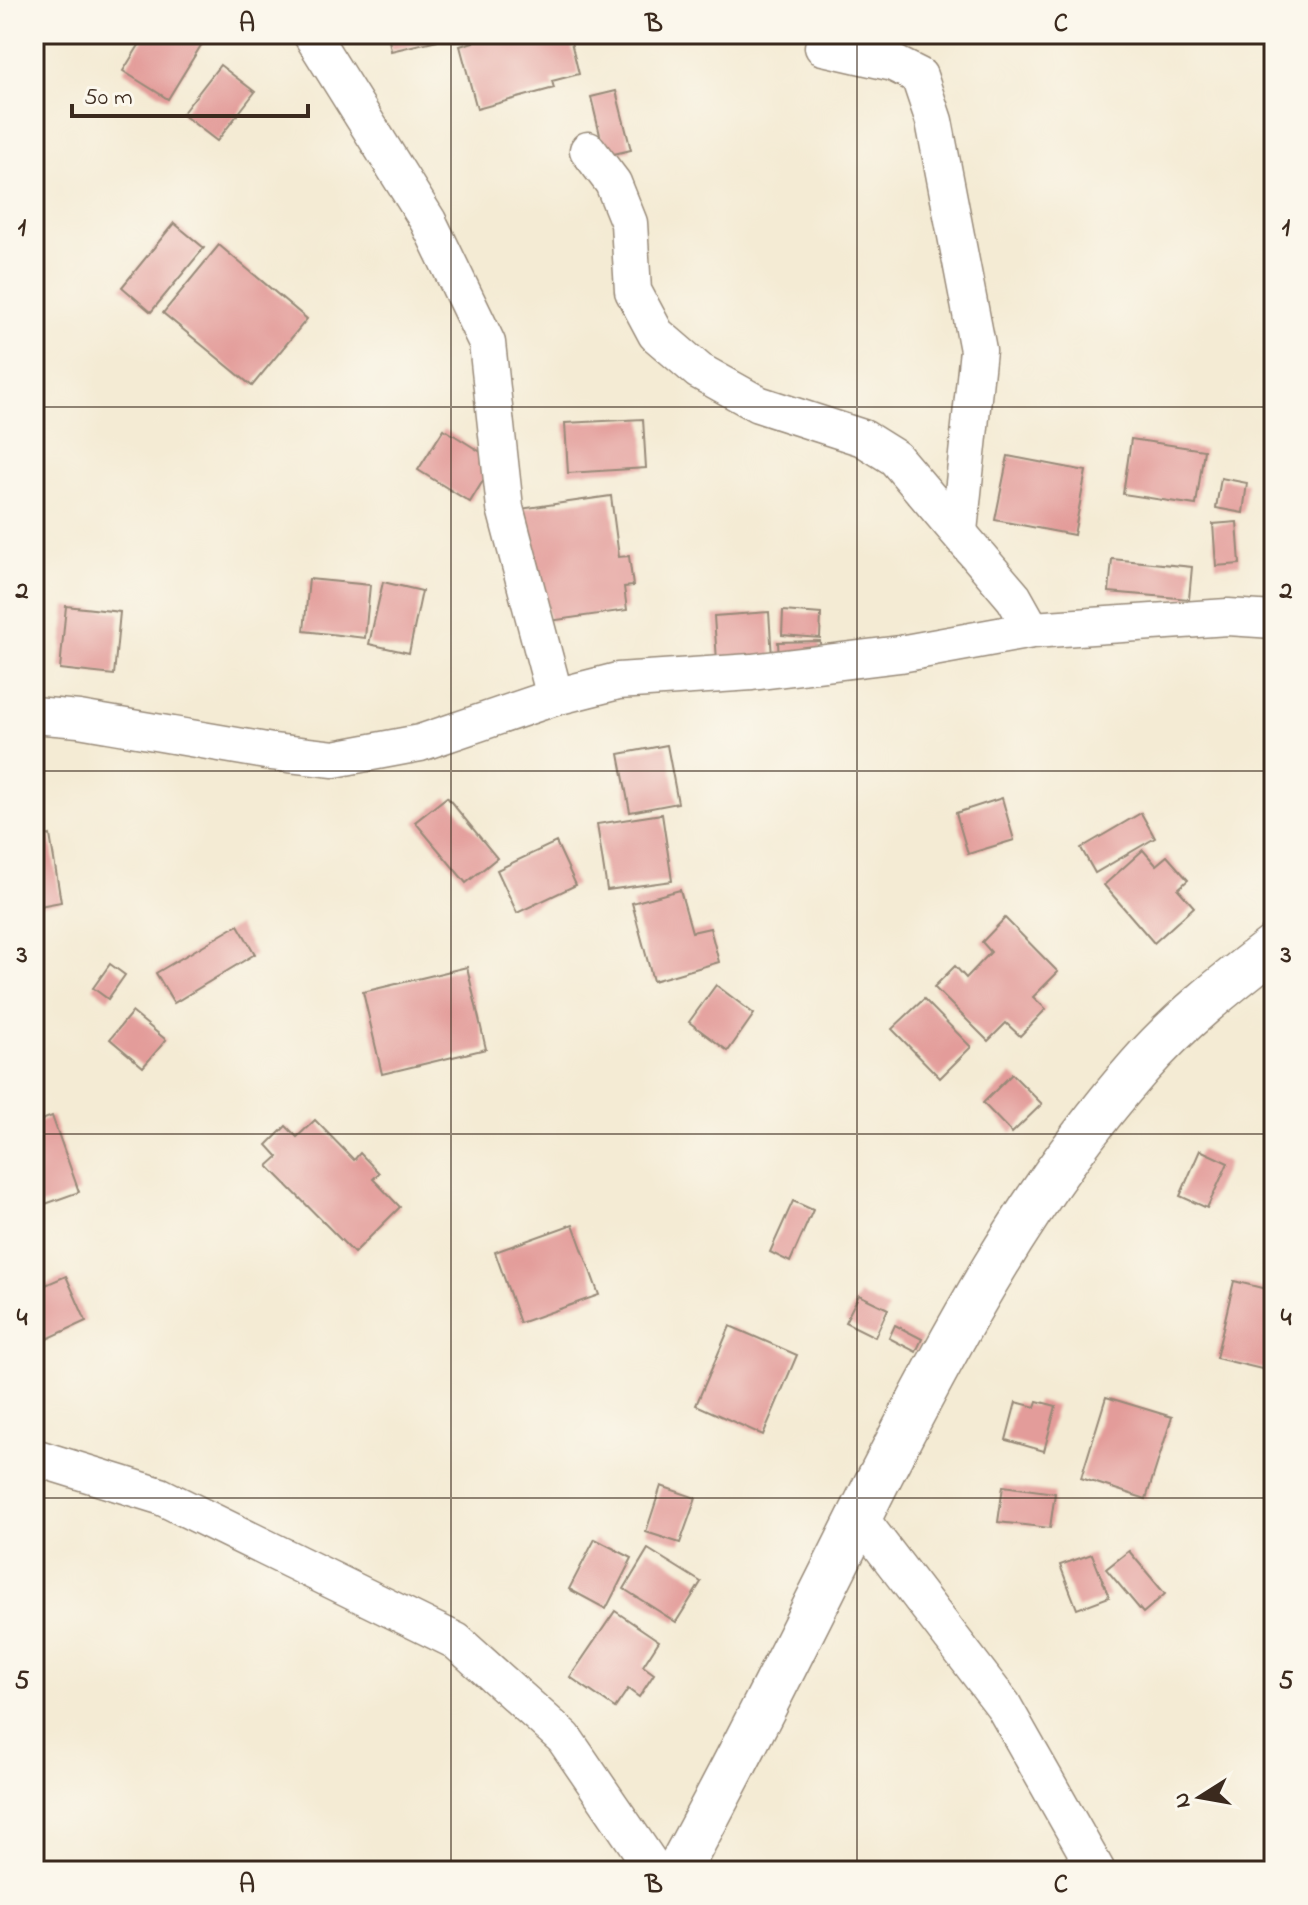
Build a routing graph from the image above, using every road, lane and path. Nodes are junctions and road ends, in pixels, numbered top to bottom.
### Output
1 (311, 34) edge
2 (823, 47) dead end
3 (588, 150) dead end
4 (959, 531) junction
5 (1274, 620) edge
6 (1032, 630) junction
7 (555, 697) junction
8 (34, 715) edge
9 (1274, 947) edge
10 (34, 1457) edge
11 (859, 1517) junction
12 (655, 1871) edge
13 (678, 1871) edge
14 (1097, 1871) edge

1 - 7 street
2 - 4 street
3 - 4 street
4 - 6 street
5 - 6 street
6 - 7 street
7 - 8 street
9 - 11 main road
10 - 12 street
11 - 13 main road
11 - 14 street

